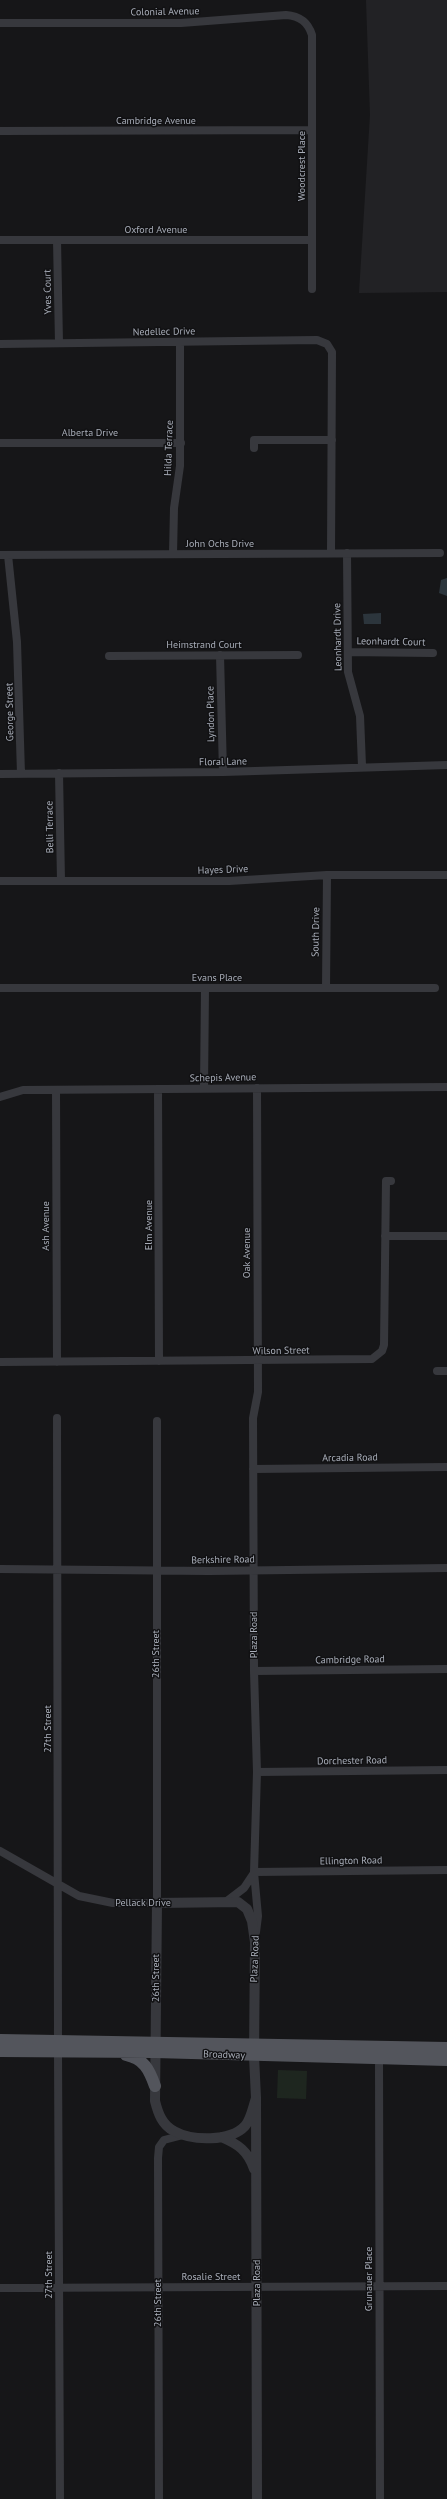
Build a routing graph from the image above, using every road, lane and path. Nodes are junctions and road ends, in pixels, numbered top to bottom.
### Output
1 (0, 23) edge
2 (312, 43) joint
3 (312, 130) junction
4 (0, 131) edge
5 (0, 240) edge
6 (57, 240) junction
7 (312, 240) junction
8 (312, 289) dead end
9 (180, 342) junction
10 (59, 343) junction
11 (0, 344) edge
12 (332, 440) junction
13 (0, 443) edge
14 (181, 443) junction
15 (254, 448) dead end
16 (331, 553) junction
17 (347, 553) junction
18 (440, 553) dead end
19 (173, 554) junction
20 (4, 555) edge
21 (348, 652) junction
22 (433, 653) dead end
23 (220, 655) junction
24 (298, 655) dead end
25 (109, 656) dead end
26 (447, 765) edge
27 (362, 766) junction
28 (223, 772) junction
29 (59, 773) junction
30 (0, 774) edge
31 (21, 774) junction
32 (447, 874) edge
33 (327, 875) junction
34 (61, 881) junction
35 (0, 882) edge
36 (0, 988) edge
37 (205, 988) junction
38 (326, 988) junction
39 (435, 988) dead end
40 (447, 1087) edge
41 (204, 1088) junction
42 (257, 1088) junction
43 (158, 1089) junction
44 (56, 1090) junction
45 (0, 1097) edge
46 (391, 1181) dead end
47 (385, 1236) junction
48 (447, 1236) edge
49 (160, 1361) junction
50 (258, 1361) junction
51 (0, 1362) edge
52 (57, 1362) junction
53 (437, 1371) dead end
54 (447, 1371) edge
55 (57, 1418) dead end
56 (253, 1418) joint
57 (157, 1421) dead end
58 (447, 1467) edge
59 (253, 1469) junction
60 (447, 1568) edge
61 (0, 1569) edge
62 (58, 1570) junction
63 (254, 1570) junction
64 (156, 1571) junction
65 (447, 1669) edge
66 (254, 1671) junction
67 (447, 1770) edge
68 (257, 1772) junction
69 (0, 1851) edge
70 (447, 1870) edge
71 (254, 1872) junction
72 (58, 1885) junction
73 (227, 1901) junction
74 (157, 1903) junction
75 (255, 1942) junction
76 (0, 2040) edge
77 (58, 2046) junction
78 (155, 2047) junction
79 (447, 2048) edge
80 (254, 2050) junction
81 (0, 2051) edge
82 (111, 2051) junction
83 (379, 2060) junction
84 (447, 2060) edge
85 (155, 2086) junction
86 (256, 2098) junction
87 (186, 2135) junction
88 (221, 2137) junction
89 (256, 2174) junction
90 (380, 2286) junction
91 (447, 2286) edge
92 (59, 2287) junction
93 (158, 2287) junction
94 (256, 2287) junction
95 (0, 2288) edge
96 (60, 2499) edge
97 (159, 2499) edge
98 (257, 2499) edge
99 (380, 2499) edge

1 - 2 street, Colonial Avenue
2 - 3 street, Woodcrest Place
3 - 4 street, Cambridge Avenue
3 - 7 street, Woodcrest Place
5 - 6 street, Oxford Avenue
6 - 7 street, Oxford Avenue
6 - 10 street, Yves Court
7 - 8 street, Woodcrest Place
9 - 10 street, Nedellec Drive
9 - 12 street, Nedellec Drive
9 - 14 street, Hilda Terrace
10 - 11 street, Nedellec Drive
12 - 15 street
12 - 16 street
13 - 14 street, Alberta Drive
14 - 19 street, Hilda Terrace
16 - 17 street, John Ochs Drive
16 - 19 street, John Ochs Drive
17 - 18 street, John Ochs Drive
17 - 21 street, Leonhardt Drive
19 - 20 street, John Ochs Drive
20 - 31 street, George Street
21 - 22 street, Leonhardt Court
21 - 27 street, Leonhardt Drive
23 - 24 street, Heimstrand Court
23 - 25 street, Heimstrand Court
23 - 28 street, Lyndon Place
26 - 27 street, Floral Lane
27 - 28 street, Floral Lane
28 - 29 street, Floral Lane
29 - 31 street, Floral Lane
29 - 34 street, Belli Terrace
30 - 31 street, Floral Lane
32 - 33 street, Hayes Drive
33 - 34 street, Hayes Drive
33 - 38 street, South Drive
34 - 35 street, Hayes Drive
36 - 37 street, Evans Place
37 - 38 street, Evans Place
37 - 41 street
38 - 39 street, Evans Place
40 - 42 street, Schepis Avenue
41 - 42 street, Schepis Avenue
41 - 43 street, Schepis Avenue
42 - 50 street, Oak Avenue
43 - 44 street, Schepis Avenue
43 - 49 street, Elm Avenue
44 - 45 street, Schepis Avenue
44 - 52 street, Ash Avenue
46 - 47 street, Wilson Street
47 - 48 street
47 - 50 street, Wilson Street
49 - 50 street, Wilson Street
49 - 52 street, Wilson Street
50 - 56 street, Oak Avenue
51 - 52 street, Wilson Street
53 - 54 street
55 - 62 street, 27th Street
56 - 59 street, Plaza Road
57 - 64 street, 26th Street
58 - 59 street, Arcadia Road
59 - 63 street, Plaza Road
60 - 63 street, Berkshire Road
61 - 62 street, Berkshire Road
62 - 64 street, Berkshire Road
62 - 72 street, 27th Street
63 - 64 street, Berkshire Road
63 - 66 street, Plaza Road
64 - 74 street, 26th Street
65 - 66 street, Cambridge Road
66 - 68 street, Plaza Road
67 - 68 street, Dorchester Road
68 - 71 street, Plaza Road
69 - 72 street, Pellack Drive
70 - 71 street, Ellington Road
71 - 73 street
71 - 75 street, Plaza Road
72 - 74 street, Pellack Drive
72 - 77 street, 27th Street
73 - 74 street, Pellack Drive
73 - 75 street
74 - 78 street, 26th Street
75 - 80 street, Plaza Road
76 - 77 main road, Broadway
77 - 78 main road, Broadway
77 - 81 main road, Broadway
77 - 82 main road, Broadway
77 - 92 street, 27th Street
78 - 80 main road, Broadway
78 - 82 main road, Broadway
78 - 85 street, 26th Street
79 - 80 main road, Broadway
80 - 83 main road, Broadway
80 - 86 street, Plaza Road
82 - 85 main road
83 - 84 main road, Broadway
83 - 90 street, Grunauer Place
85 - 87 street, 26th Street
86 - 88 street
86 - 89 street, Plaza Road
87 - 88 street
87 - 93 street, 26th Street
88 - 89 street
89 - 94 street, Plaza Road
90 - 91 street, Rosalie Street
90 - 94 street, Rosalie Street
90 - 99 street, Grunauer Place
92 - 93 street, Rosalie Street
92 - 95 street, Rosalie Street
92 - 96 street, 27th Street
93 - 94 street, Rosalie Street
93 - 97 street, 26th Street
94 - 98 street, Plaza Road

